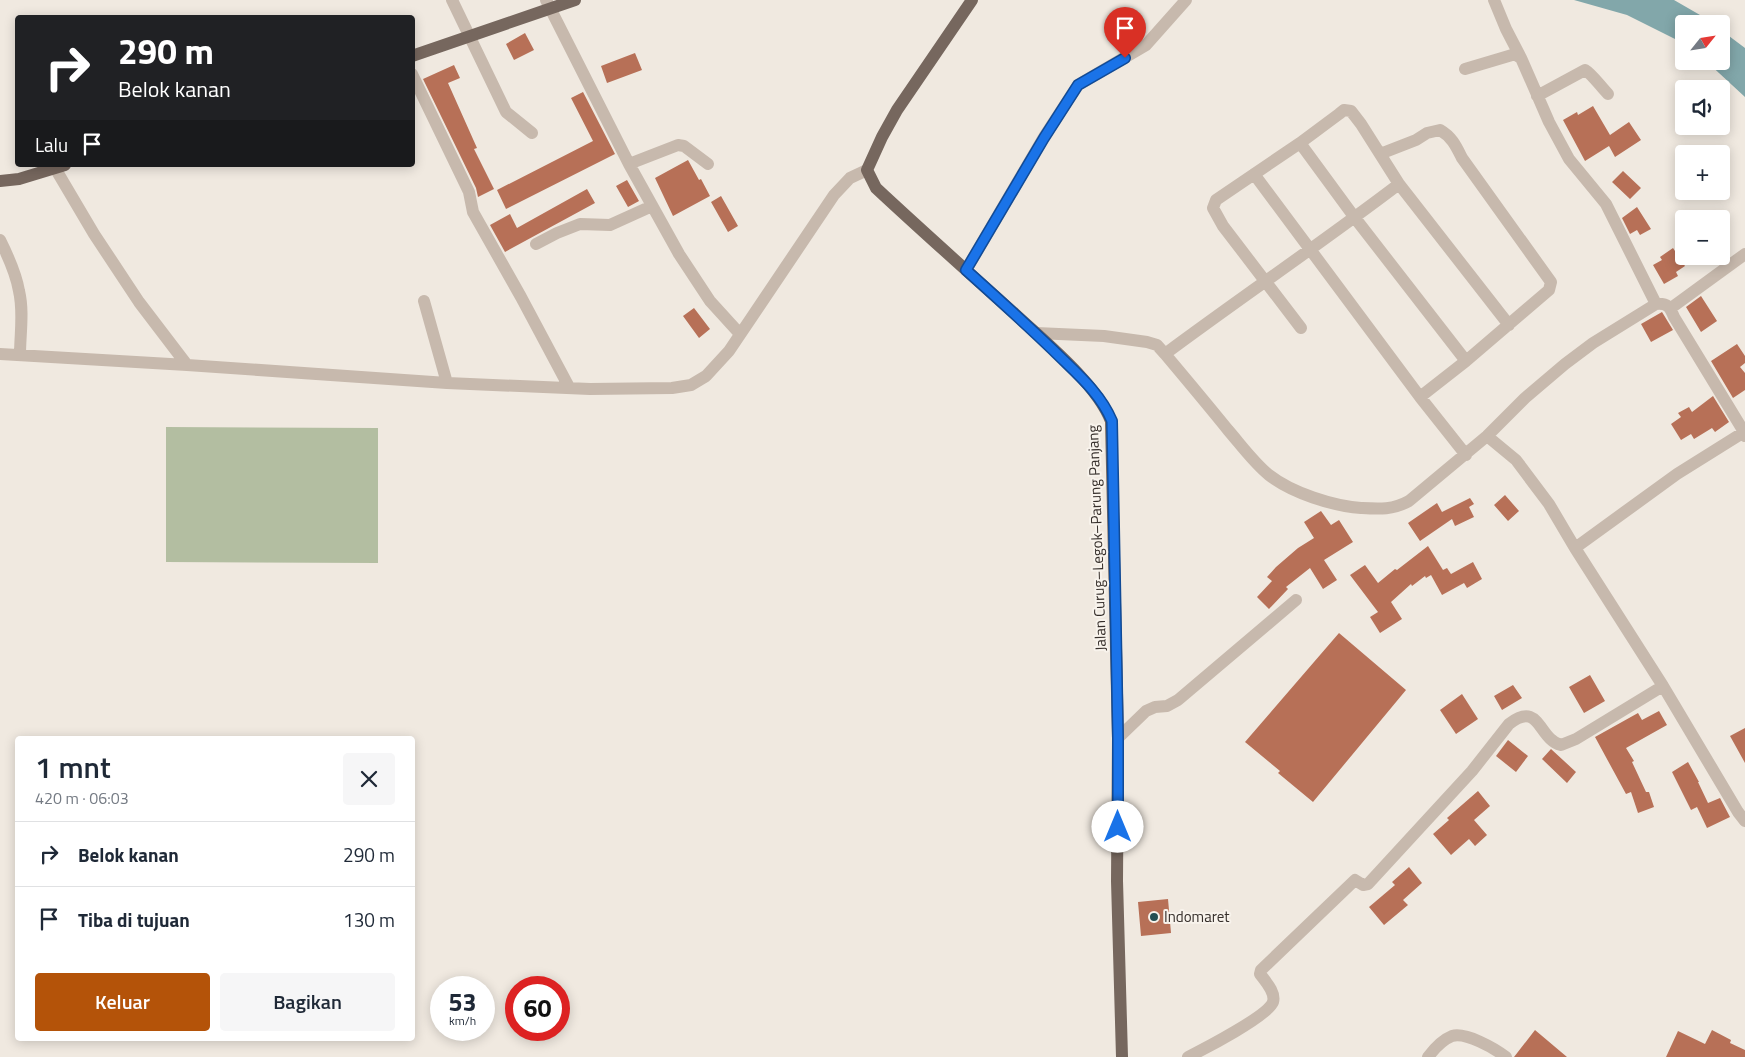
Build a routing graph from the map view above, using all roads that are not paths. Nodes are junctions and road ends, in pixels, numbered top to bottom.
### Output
1 (452, 0) edge
2 (575, 0) edge
3 (972, 0) edge
4 (1186, 0) edge
5 (1494, 0) edge
6 (548, 4) edge
7 (469, 36) junction
8 (415, 55) edge
9 (1521, 58) junction
10 (1464, 68) dead end
11 (415, 80) edge
12 (1608, 94) dead end
13 (1537, 96) junction
14 (532, 133) dead end
15 (1300, 143) junction
16 (1380, 154) junction
17 (630, 164) junction
18 (708, 164) dead end
19 (60, 167) edge
20 (867, 170) junction
21 (1254, 174) junction
22 (0, 181) edge
23 (1399, 184) junction
24 (652, 206) junction
25 (1355, 218) junction
26 (0, 240) edge
27 (536, 244) dead end
28 (1310, 248) junction
29 (1745, 254) edge
30 (966, 270) junction
31 (1265, 282) junction
32 (424, 301) dead end
33 (1656, 304) junction
34 (1671, 308) junction
35 (1509, 325) junction
36 (1301, 328) dead end
37 (1036, 333) junction
38 (740, 334) junction
39 (0, 354) edge
40 (1165, 354) junction
41 (20, 355) junction
42 (1466, 361) junction
43 (187, 365) junction
44 (447, 383) junction
45 (569, 388) junction
46 (1420, 397) junction
47 (1744, 434) edge
48 (1488, 436) junction
49 (1466, 455) junction
50 (1575, 548) junction
51 (1296, 600) dead end
52 (1663, 686) junction
53 (1118, 738) junction
54 (1743, 813) edge
55 (1122, 1057) edge
56 (1188, 1057) edge
57 (1428, 1057) edge
58 (1506, 1057) edge

1 - 7 street
2 - 6 main road
3 - 20 main road
4 - 30 street
5 - 9 street
6 - 7 main road
6 - 17 street
7 - 8 main road
7 - 14 street
9 - 10 street
9 - 13 street
11 - 45 street
12 - 13 street
13 - 33 street
15 - 16 street
15 - 21 street
15 - 25 street
16 - 23 street
16 - 35 street
17 - 18 street
17 - 24 street
19 - 22 main road
19 - 43 street
20 - 30 main road, Jalan Curug–Legok–Parung Panjang
20 - 38 street
21 - 28 street
21 - 31 street
23 - 25 street
23 - 35 street
24 - 27 street
24 - 38 street
25 - 28 street
25 - 42 street
26 - 41 street
28 - 31 street
28 - 46 street
29 - 34 street
30 - 37 main road, Jalan Curug–Legok–Parung Panjang
31 - 36 street
31 - 40 street
32 - 44 street
33 - 34 street
33 - 48 street
34 - 47 street
35 - 42 street
37 - 40 street
37 - 53 main road, Jalan Curug–Legok–Parung Panjang
38 - 45 street
39 - 41 street
40 - 49 street
41 - 43 street
42 - 46 street
43 - 44 street
44 - 45 street
46 - 49 street
47 - 50 street
48 - 49 street
48 - 50 street
50 - 52 street
51 - 53 street
52 - 54 street
52 - 56 street
53 - 55 main road, Jalan Curug–Legok–Parung Panjang
57 - 58 street

